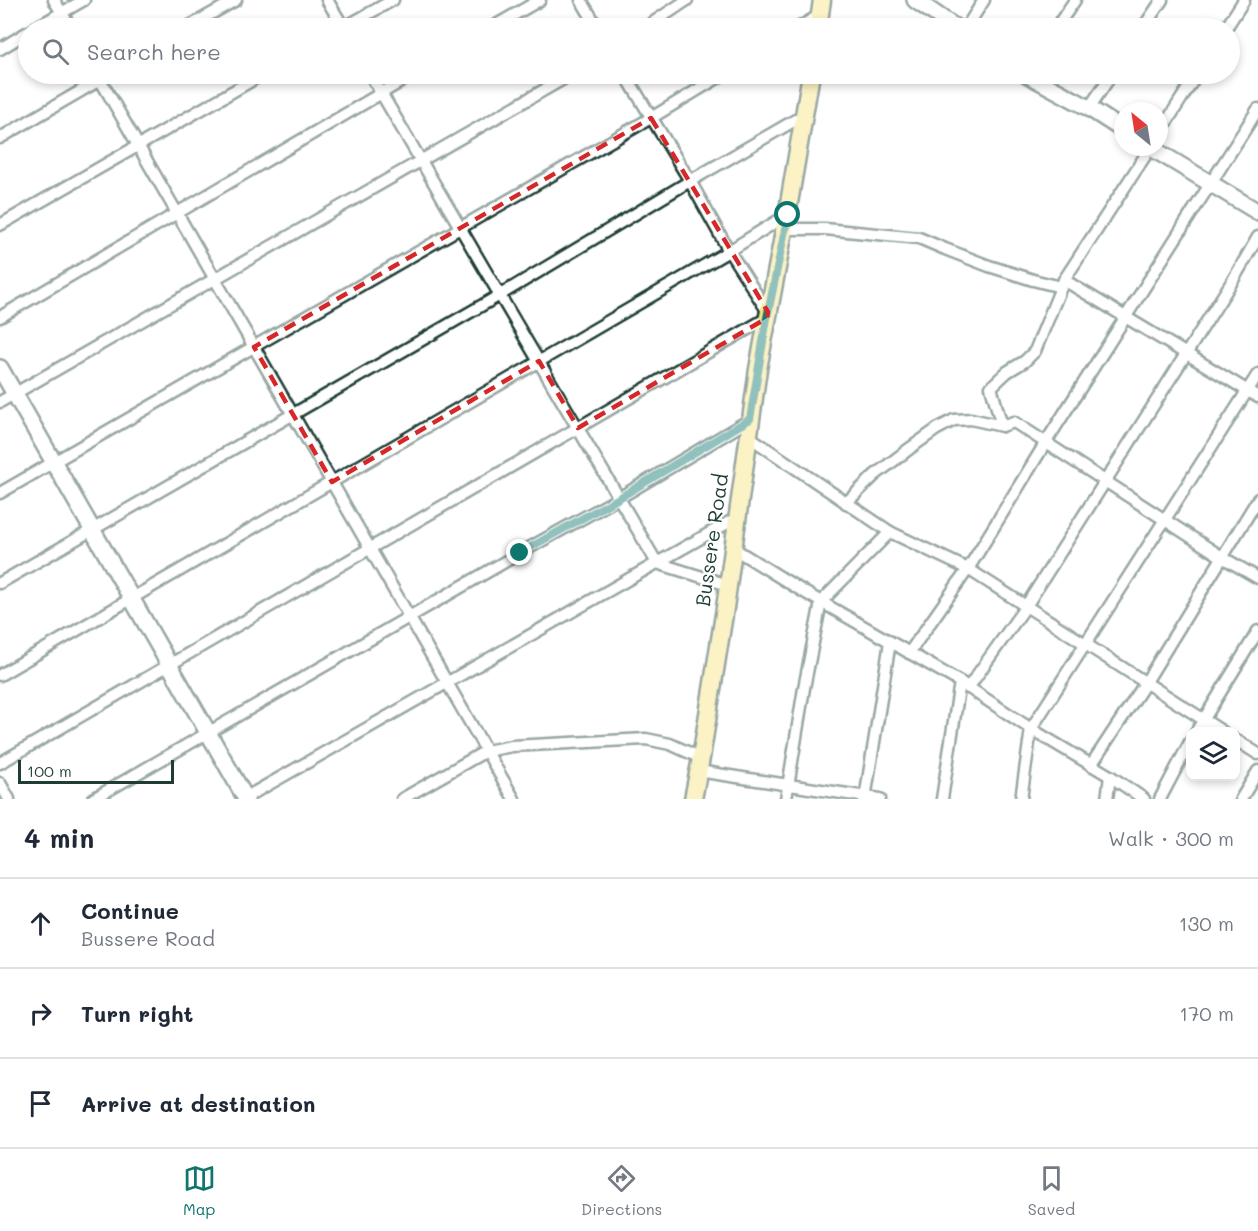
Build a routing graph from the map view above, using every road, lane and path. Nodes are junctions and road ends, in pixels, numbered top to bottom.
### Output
1 (54, 0) edge
2 (84, 0) edge
3 (236, 0) edge
4 (327, 0) edge
5 (393, 0) edge
6 (540, 0) edge
7 (581, 0) edge
8 (687, 0) edge
9 (915, 0) edge
10 (984, 0) edge
11 (1076, 0) edge
12 (1162, 0) edge
13 (1244, 0) edge
14 (62, 13) junction
15 (53, 18) edge
16 (65, 18) edge
17 (204, 18) edge
18 (338, 18) edge
19 (362, 18) edge
20 (508, 18) edge
21 (592, 18) edge
22 (660, 18) edge
23 (941, 18) edge
24 (972, 18) edge
25 (1063, 18) edge
26 (1150, 18) edge
27 (1232, 18) edge
28 (18, 38) edge
29 (0, 49) edge
30 (85, 84) edge
31 (103, 84) edge
32 (246, 84) edge
33 (376, 84) edge
34 (396, 84) edge
35 (554, 84) edge
36 (631, 84) edge
37 (707, 84) edge
38 (809, 84) edge
39 (1045, 84) edge
40 (1105, 84) edge
41 (1191, 84) edge
42 (381, 92) junction
43 (1089, 108) junction
44 (1258, 109) edge
45 (804, 115) junction
46 (651, 118) junction
47 (1168, 120) edge
48 (1114, 124) edge
49 (0, 138) edge
50 (138, 146) junction
51 (1145, 156) edge
52 (1166, 156) edge
53 (421, 160) junction
54 (690, 181) junction
55 (1210, 182) junction
56 (1258, 212) edge
57 (177, 213) junction
58 (786, 222) junction
59 (0, 225) edge
60 (460, 228) junction
61 (1258, 237) edge
62 (729, 251) junction
63 (215, 279) junction
64 (1063, 284) junction
65 (500, 295) junction
66 (768, 315) junction
67 (0, 317) edge
68 (1126, 317) junction
69 (254, 347) junction
70 (1186, 353) junction
71 (539, 362) junction
72 (0, 368) edge
73 (1258, 374) edge
74 (1248, 390) junction
75 (15, 394) junction
76 (1258, 397) edge
77 (0, 402) edge
78 (293, 414) junction
79 (750, 419) junction
80 (1002, 426) junction
81 (578, 428) junction
82 (748, 436) junction
83 (1046, 442) junction
84 (54, 462) junction
85 (1106, 481) junction
86 (332, 482) junction
87 (0, 493) edge
88 (619, 498) junction
89 (1258, 499) edge
90 (846, 503) junction
91 (738, 517) junction
92 (1165, 520) junction
93 (92, 530) junction
94 (890, 532) junction
95 (733, 548) junction
96 (370, 549) junction
97 (1222, 557) junction
98 (657, 563) junction
99 (968, 568) junction
100 (1258, 578) edge
101 (0, 583) edge
102 (728, 585) junction
103 (132, 599) junction
104 (821, 602) junction
105 (1026, 606) junction
106 (410, 618) junction
107 (1258, 631) edge
108 (890, 642) junction
109 (1086, 643) junction
110 (909, 653) junction
111 (170, 665) junction
112 (0, 675) edge
113 (1146, 682) junction
114 (447, 683) junction
115 (964, 685) junction
116 (1203, 719) junction
117 (1199, 727) edge
118 (1215, 727) edge
119 (1031, 729) junction
120 (208, 733) junction
121 (1240, 743) edge
122 (486, 751) junction
123 (1186, 751) edge
124 (1258, 754) edge
125 (0, 763) edge
126 (700, 765) junction
127 (1091, 765) junction
128 (1258, 771) edge
129 (1110, 776) junction
130 (0, 783) edge
131 (788, 785) junction
132 (865, 798) edge
133 (9, 799) edge
134 (93, 799) edge
135 (245, 799) edge
136 (402, 799) edge
137 (514, 799) edge
138 (693, 799) edge
139 (786, 799) edge
140 (880, 799) edge
141 (942, 799) edge
142 (1021, 799) edge
143 (1107, 799) edge
144 (1144, 799) edge
145 (1160, 799) edge
146 (1241, 799) edge

1 - 14 street
2 - 14 street
3 - 17 street
4 - 18 street
5 - 19 street
6 - 20 street
7 - 21 street
8 - 22 street
9 - 23 street
10 - 24 street
11 - 25 street
12 - 26 street
13 - 27 street
14 - 15 street
14 - 16 street
28 - 29 street
30 - 49 street
31 - 50 street
32 - 50 street
33 - 42 street
34 - 42 street
35 - 53 street
36 - 46 street
37 - 46 street
38 - 45 main road, Bussere Road
39 - 43 street
40 - 43 street
41 - 47 street
42 - 53 street
42 - 57 street
43 - 48 street
44 - 55 street
45 - 54 street
45 - 58 main road, Bussere Road
46 - 54 street
46 - 60 street
50 - 57 street
50 - 59 street
51 - 64 street
52 - 55 street
53 - 60 street
53 - 63 street
54 - 62 street
54 - 65 street
55 - 56 street
55 - 68 street
57 - 63 street
57 - 67 street
58 - 62 street
58 - 64 street
58 - 66 main road, Bussere Road
60 - 65 street
60 - 69 street
61 - 70 street
62 - 66 street
62 - 71 street
63 - 69 street
63 - 75 street
64 - 68 street
64 - 80 street
65 - 71 street
65 - 78 street
66 - 79 main road, Bussere Road
66 - 81 street
68 - 70 street
68 - 83 street
69 - 78 street
69 - 84 street
70 - 74 street
70 - 85 street
71 - 81 street
71 - 86 street
72 - 75 street
73 - 74 street
74 - 76 street
74 - 92 street
75 - 77 street
75 - 84 street
78 - 86 street
78 - 93 street
79 - 82 main road, Bussere Road
79 - 88 street
80 - 83 street
80 - 90 street
81 - 88 street
81 - 96 street
82 - 90 street
82 - 91 main road, Bussere Road
83 - 85 street
83 - 99 street
84 - 87 street
84 - 93 street
85 - 92 street
85 - 105 street
86 - 96 street
86 - 103 street
88 - 98 street
88 - 106 street
89 - 97 street
90 - 94 street
91 - 95 main road, Bussere Road
91 - 98 street
92 - 97 street
92 - 109 street
93 - 101 street
93 - 103 street
94 - 99 street
94 - 104 street
95 - 102 main road, Bussere Road
95 - 104 street
96 - 106 street
96 - 111 street
97 - 100 street
97 - 113 street
98 - 102 street
98 - 114 street
99 - 105 street
99 - 110 street
102 - 126 main road, Bussere Road
103 - 111 street
103 - 112 street
104 - 108 street
104 - 131 street
105 - 109 street
105 - 115 street
106 - 114 street
106 - 120 street
107 - 116 street
108 - 110 street
108 - 132 street
109 - 113 street
109 - 119 street
110 - 115 street
111 - 120 street
111 - 125 street
113 - 116 street
113 - 127 street
114 - 122 street
114 - 135 street
115 - 119 street
115 - 141 street
116 - 117 street
116 - 118 street
119 - 127 street
119 - 142 street
120 - 134 street
120 - 135 street
121 - 124 street
122 - 126 street
122 - 136 street
122 - 137 street
123 - 145 street
126 - 131 street
126 - 138 main road, Bussere Road
127 - 129 street
128 - 146 street
129 - 143 street
129 - 144 street
130 - 133 street
131 - 132 street
131 - 139 street
132 - 140 street

